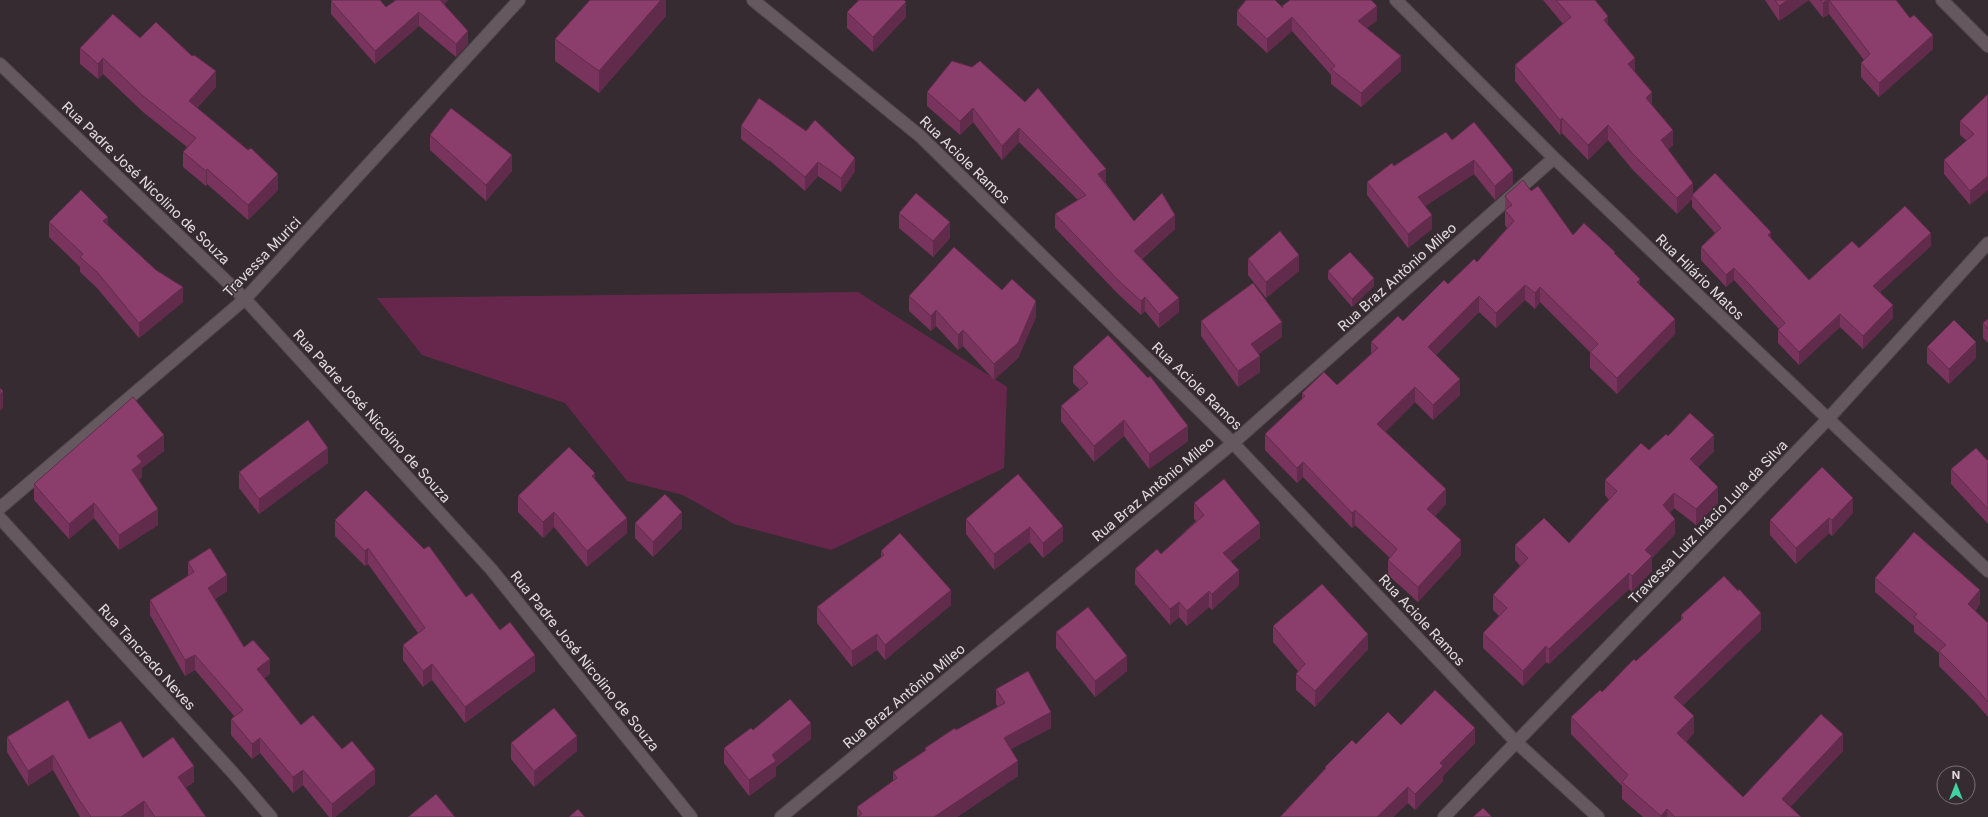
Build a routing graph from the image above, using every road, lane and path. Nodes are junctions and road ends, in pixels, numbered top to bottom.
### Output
1 (519, 0) edge
2 (753, 0) edge
3 (1396, 0) edge
4 (1942, 0) edge
5 (1988, 46) edge
6 (0, 64) edge
7 (1554, 158) junction
8 (1988, 243) edge
9 (245, 299) junction
10 (1827, 420) junction
11 (1233, 443) junction
12 (0, 508) edge
13 (0, 518) edge
14 (1988, 571) edge
15 (1516, 742) junction
16 (271, 817) edge
17 (691, 817) edge
18 (781, 817) edge
19 (1444, 817) edge
20 (1598, 817) edge

1 - 9 street, Travessa Murici
2 - 11 street, Rua Aciole Ramos
3 - 7 street, Rua Hilário Matos
4 - 5 street
6 - 9 street, Rua Padre José Nicolino de Souza
7 - 10 street, Rua Hilário Matos
7 - 11 street, Rua Braz Antônio Mileo
8 - 10 street, Travessa Luiz Inácio Lula da Silva
9 - 12 street, Travessa Murici
9 - 17 street, Rua Padre José Nicolino de Souza
10 - 14 street, Rua Hilário Matos
10 - 15 street, Travessa Luiz Inácio Lula da Silva
11 - 15 street, Rua Aciole Ramos
11 - 18 street, Rua Braz Antônio Mileo
13 - 16 street, Rua Tancredo Neves
15 - 19 street, Travessa Luiz Inácio Lula da Silva
15 - 20 street, Rua Aciole Ramos

